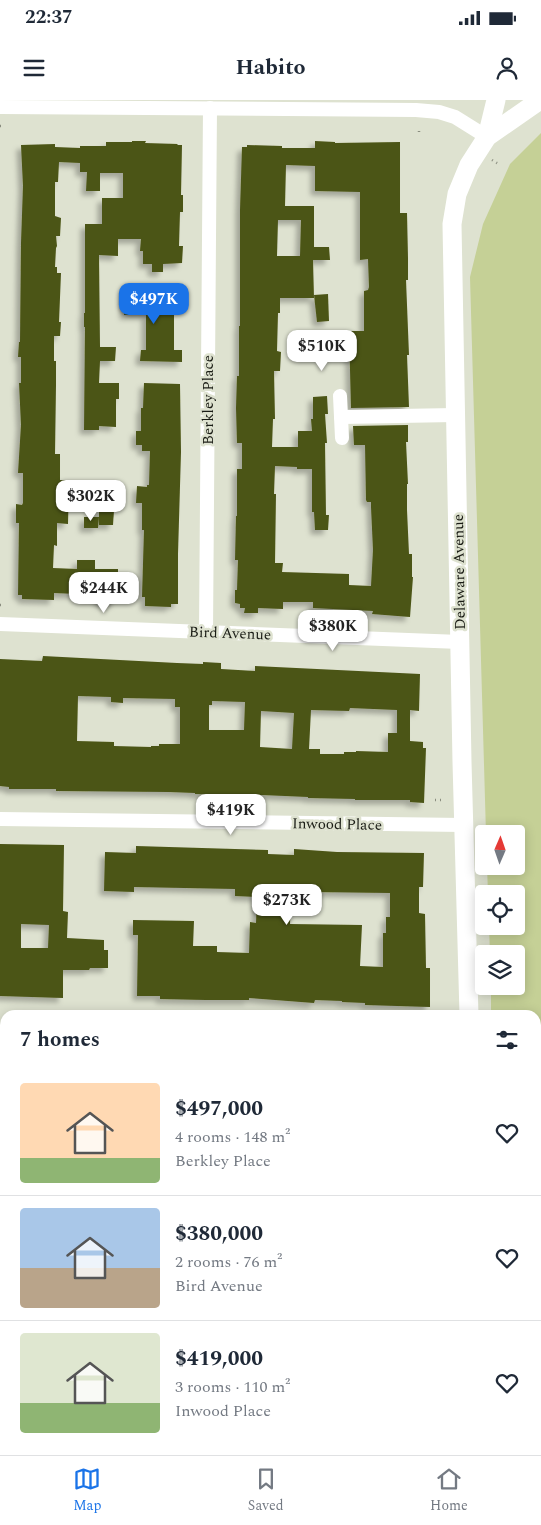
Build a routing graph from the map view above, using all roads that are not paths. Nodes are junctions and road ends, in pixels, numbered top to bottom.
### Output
1 (496, 100) edge
2 (540, 100) edge
3 (0, 106) edge
4 (439, 106) edge
5 (210, 108) junction
6 (487, 137) junction
7 (340, 396) dead end
8 (455, 415) junction
9 (342, 417) junction
10 (342, 438) dead end
11 (0, 624) edge
12 (206, 632) junction
13 (460, 642) junction
14 (0, 819) edge
15 (463, 825) junction
16 (469, 1010) edge

1 - 6 main road, Delaware Avenue
2 - 6 main road, Delaware Avenue
3 - 5 street
4 - 5 street
4 - 6 street
5 - 12 street, Berkley Place
6 - 8 main road, Delaware Avenue
7 - 9 street
8 - 9 street
8 - 13 main road, Delaware Avenue
9 - 10 street
11 - 12 street, Bird Avenue
12 - 13 street, Bird Avenue
13 - 15 main road, Delaware Avenue
14 - 15 street, Inwood Place
15 - 16 main road, Delaware Avenue

